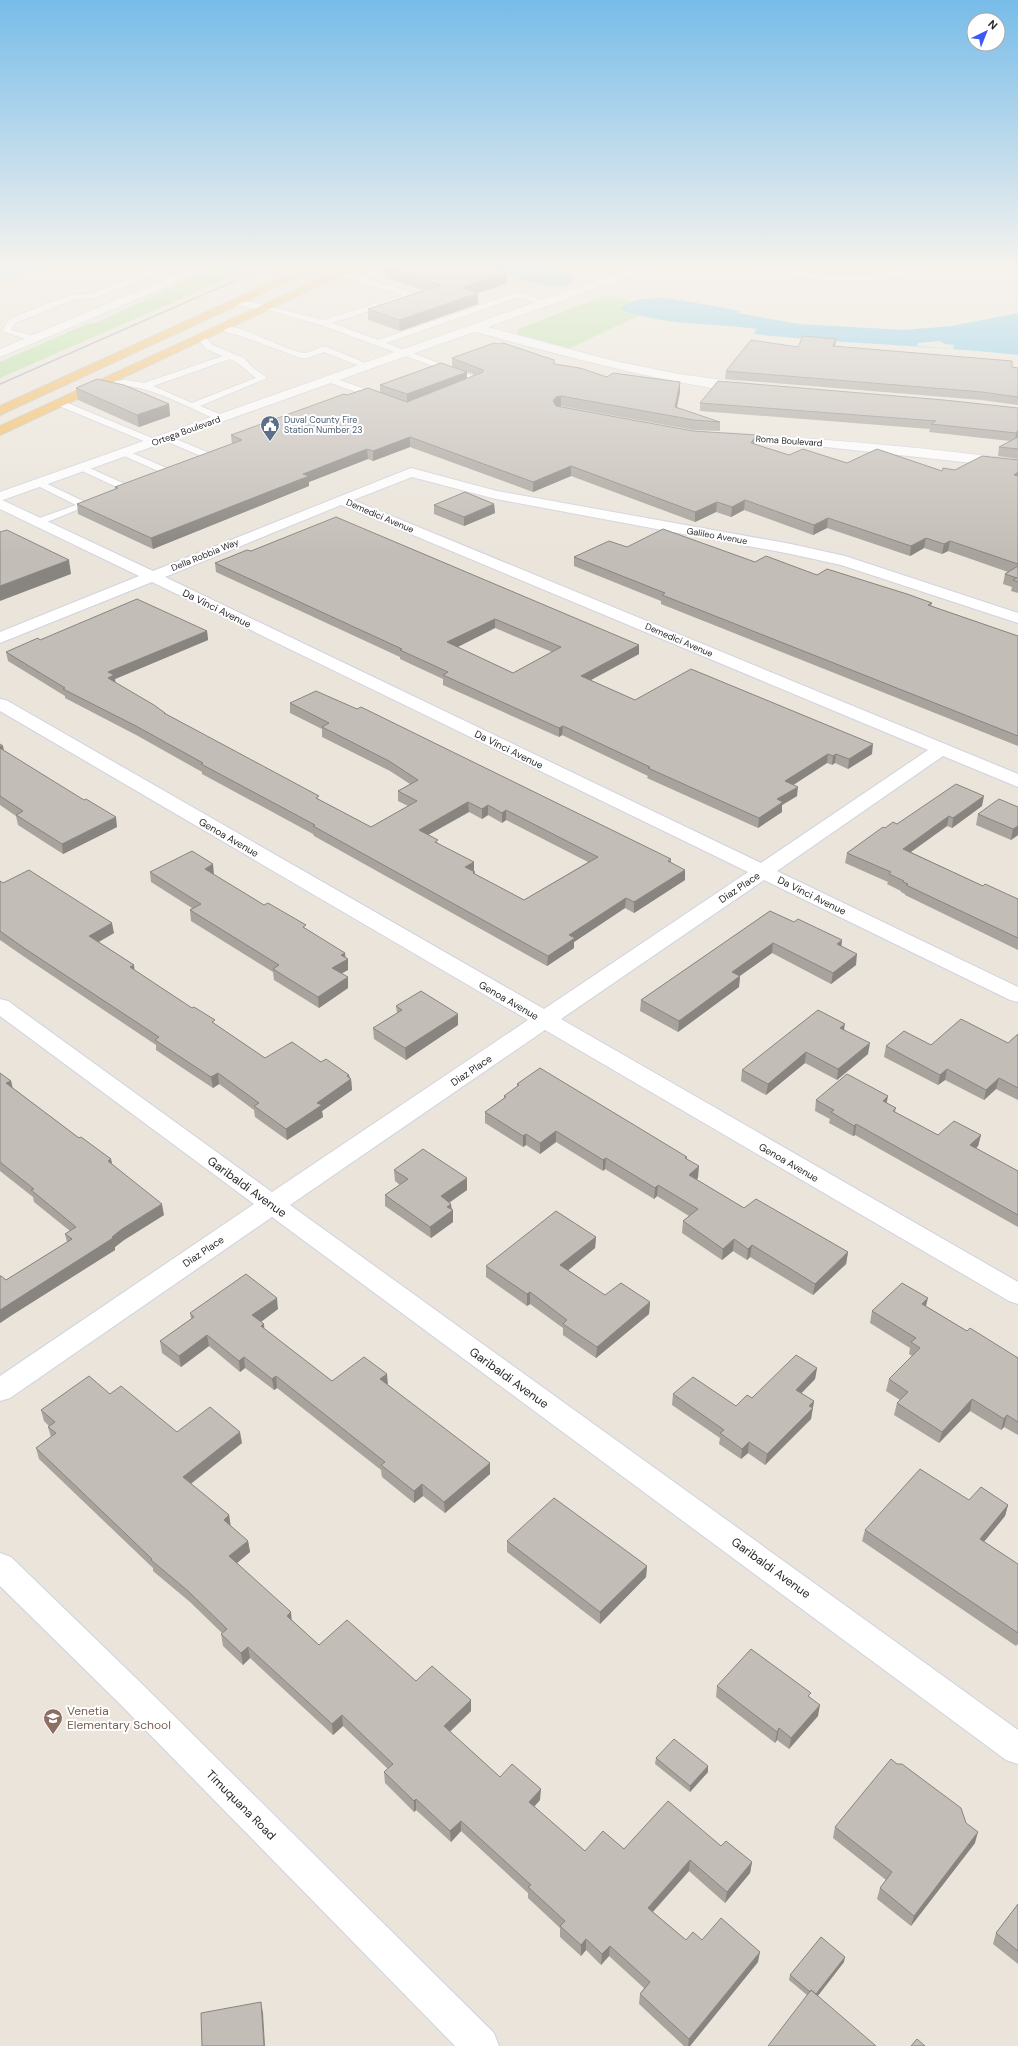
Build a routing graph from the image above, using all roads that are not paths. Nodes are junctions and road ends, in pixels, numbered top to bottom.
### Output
1 (103, 363) edge
2 (147, 363) edge
3 (208, 363) edge
4 (244, 363) edge
5 (361, 363) edge
6 (375, 363) edge
7 (604, 363) edge
8 (436, 364) joint
9 (368, 366) junction
10 (421, 370) edge
11 (330, 380) junction
12 (99, 386) junction
13 (145, 386) junction
14 (377, 386) dead end
15 (457, 388) edge
16 (759, 388) edge
17 (363, 391) junction
18 (385, 399) edge
19 (60, 403) junction
20 (191, 406) junction
21 (0, 411) edge
22 (221, 418) junction
23 (0, 431) edge
24 (708, 436) edge
25 (160, 440) junction
26 (125, 453) junction
27 (210, 456) edge
28 (1018, 464) edge
29 (82, 468) junction
30 (168, 472) edge
31 (411, 472) joint
32 (39, 483) junction
33 (124, 487) edge
34 (0, 497) edge
35 (340, 500) junction
36 (0, 503) edge
37 (38, 522) junction
38 (152, 576) junction
39 (1018, 618) edge
40 (0, 638) edge
41 (0, 704) edge
42 (942, 749) junction
43 (1018, 781) edge
44 (762, 871) junction
45 (1018, 995) edge
46 (0, 1006) edge
47 (544, 1020) junction
48 (271, 1204) junction
49 (1018, 1294) edge
50 (0, 1390) edge
51 (0, 1566) edge
52 (1018, 1748) edge
53 (481, 2046) edge

1 - 21 highway
2 - 12 highway
3 - 13 lane
4 - 20 lane
5 - 9 lane
6 - 9 street, Ortega Boulevard
7 - 16 street
8 - 10 lane
8 - 15 lane
9 - 11 street, Ortega Boulevard
11 - 17 lane
11 - 22 street, Ortega Boulevard
12 - 13 lane
12 - 19 highway
13 - 20 lane
14 - 17 lane
17 - 18 lane
19 - 23 highway
19 - 25 lane
20 - 22 lane
22 - 25 street, Ortega Boulevard
24 - 28 street, Roma Boulevard
25 - 26 street, Ortega Boulevard
25 - 27 lane
26 - 29 street, Ortega Boulevard
26 - 30 lane
29 - 32 street, Ortega Boulevard
29 - 33 lane
31 - 35 street, Della Robbia Way
31 - 39 street, Galileo Avenue
32 - 34 street, Ortega Boulevard
32 - 37 lane
35 - 38 street, Della Robbia Way
35 - 42 street, Demedici Avenue
36 - 37 street, Da Vinci Avenue
37 - 38 street, Da Vinci Avenue
38 - 40 street, Della Robbia Way
38 - 44 street, Da Vinci Avenue
41 - 47 street, Genoa Avenue
42 - 43 street, Demedici Avenue
42 - 44 street, Diaz Place
44 - 45 street, Da Vinci Avenue
44 - 47 street, Diaz Place
46 - 48 street, Garibaldi Avenue
47 - 48 street, Diaz Place
47 - 49 street, Genoa Avenue
48 - 50 street, Diaz Place
48 - 52 street, Garibaldi Avenue
51 - 53 street, Timuquana Road

